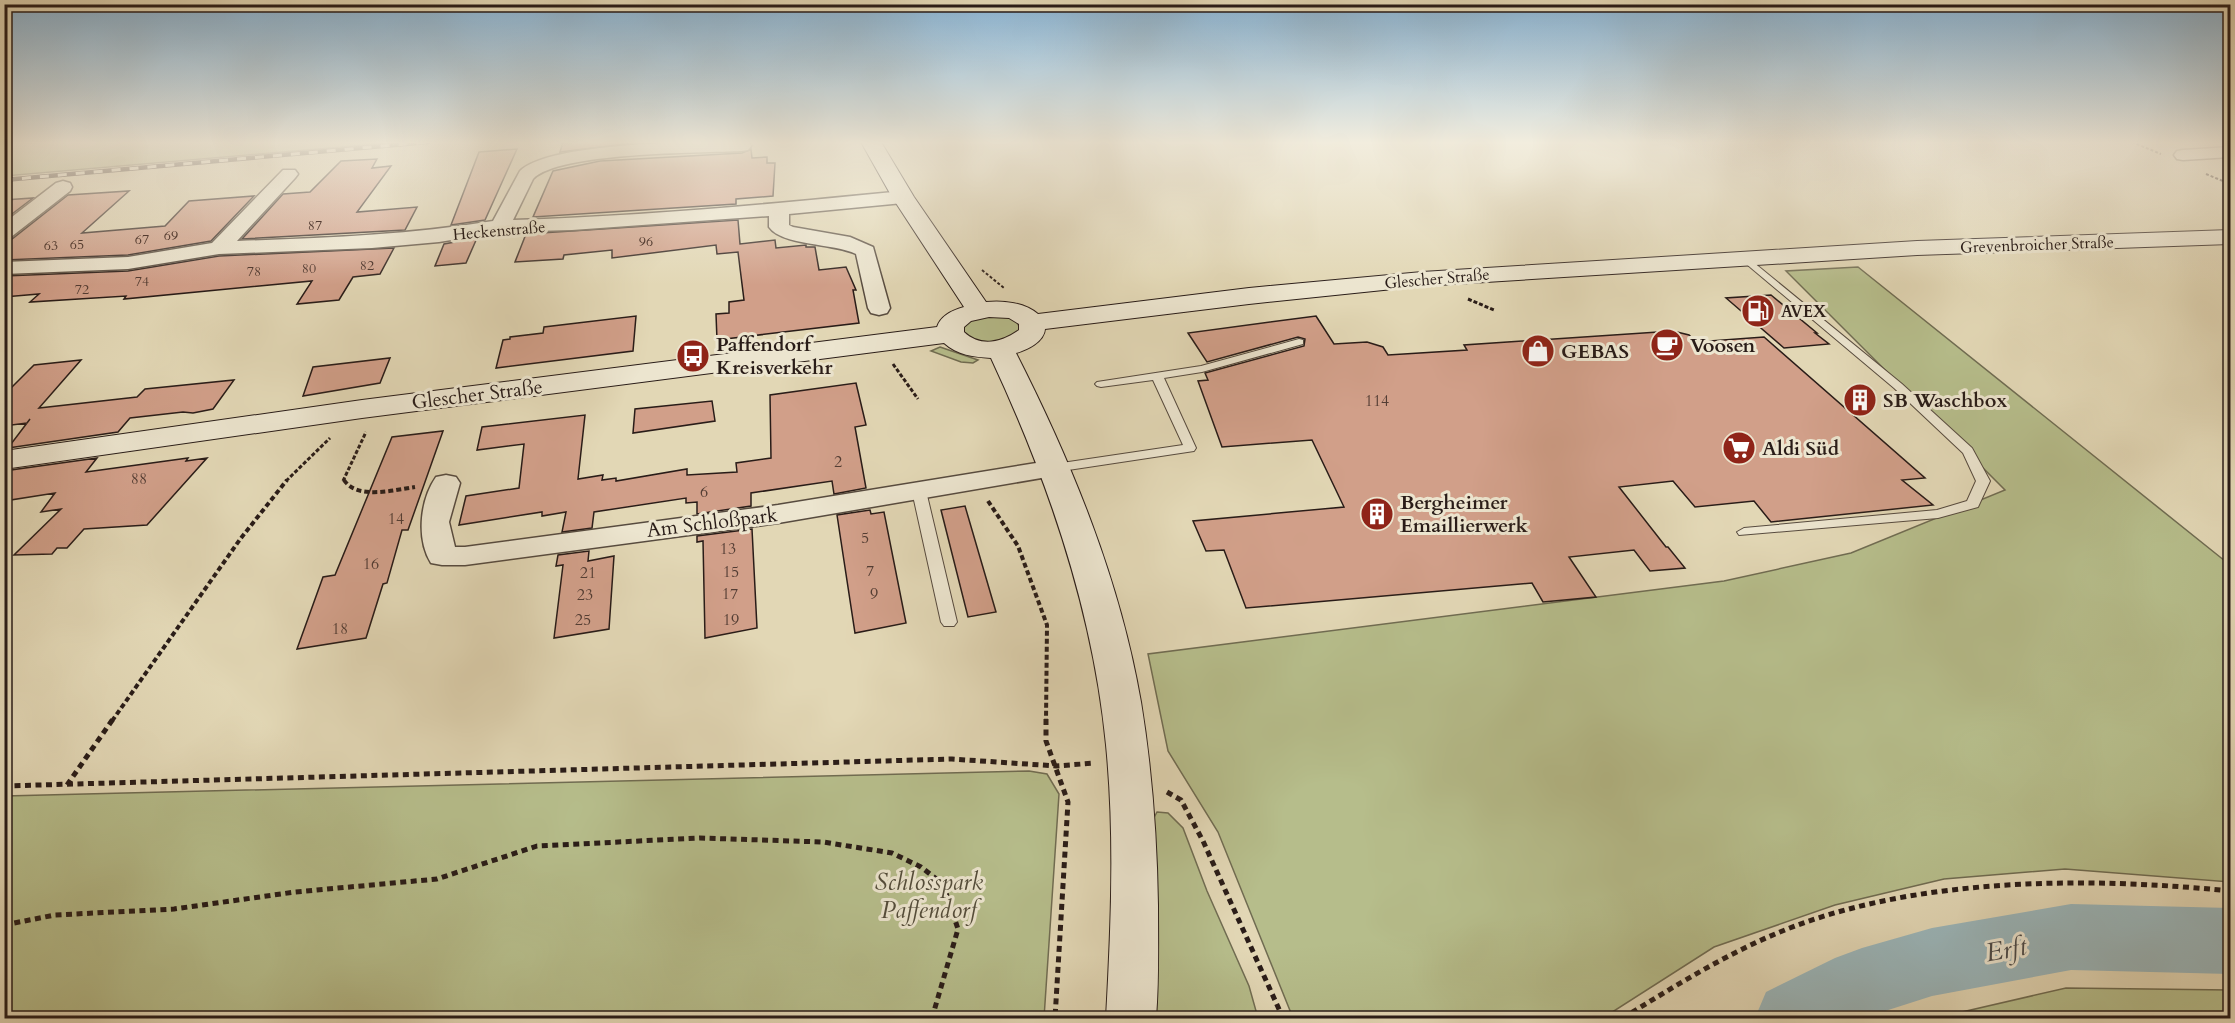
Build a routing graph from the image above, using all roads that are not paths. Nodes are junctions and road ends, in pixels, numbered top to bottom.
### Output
1 (59, 190) edge
2 (274, 190) edge
3 (519, 190) edge
4 (899, 190) edge
5 (903, 197) junction
6 (779, 209) junction
7 (500, 226) junction
8 (4, 232) edge
9 (2230, 237) edge
10 (219, 248) junction
11 (1843, 253) joint
12 (1747, 260) junction
13 (4, 268) edge
14 (879, 308) dead end
15 (979, 310) junction
16 (1032, 323) junction
17 (950, 334) junction
18 (1299, 342) dead end
19 (1000, 349) junction
20 (1157, 376) junction
21 (1101, 384) dead end
22 (4, 460) edge
23 (1055, 468) junction
24 (446, 483) road end
25 (919, 491) junction
26 (1744, 532) dead end
27 (950, 622) dead end
28 (1131, 1018) edge

1 - 8 street
2 - 10 street
3 - 7 street
4 - 5 street
5 - 6 street, Heckenstraße
5 - 15 street
6 - 7 street, Heckenstraße
6 - 14 street
7 - 10 street, Heckenstraße
9 - 11 street, Grevenbroicher Straße
10 - 13 street, Heckenstraße
11 - 12 street, Glescher Straße
12 - 16 street, Glescher Straße
12 - 26 lane
15 - 16 street
15 - 17 street
16 - 19 street
17 - 19 street
17 - 22 street, Glescher Straße
18 - 20 lane
19 - 23 street
20 - 21 lane
20 - 23 lane
23 - 25 street, Am Schloßpark
23 - 28 street
24 - 25 street, Am Schloßpark
25 - 27 lane

